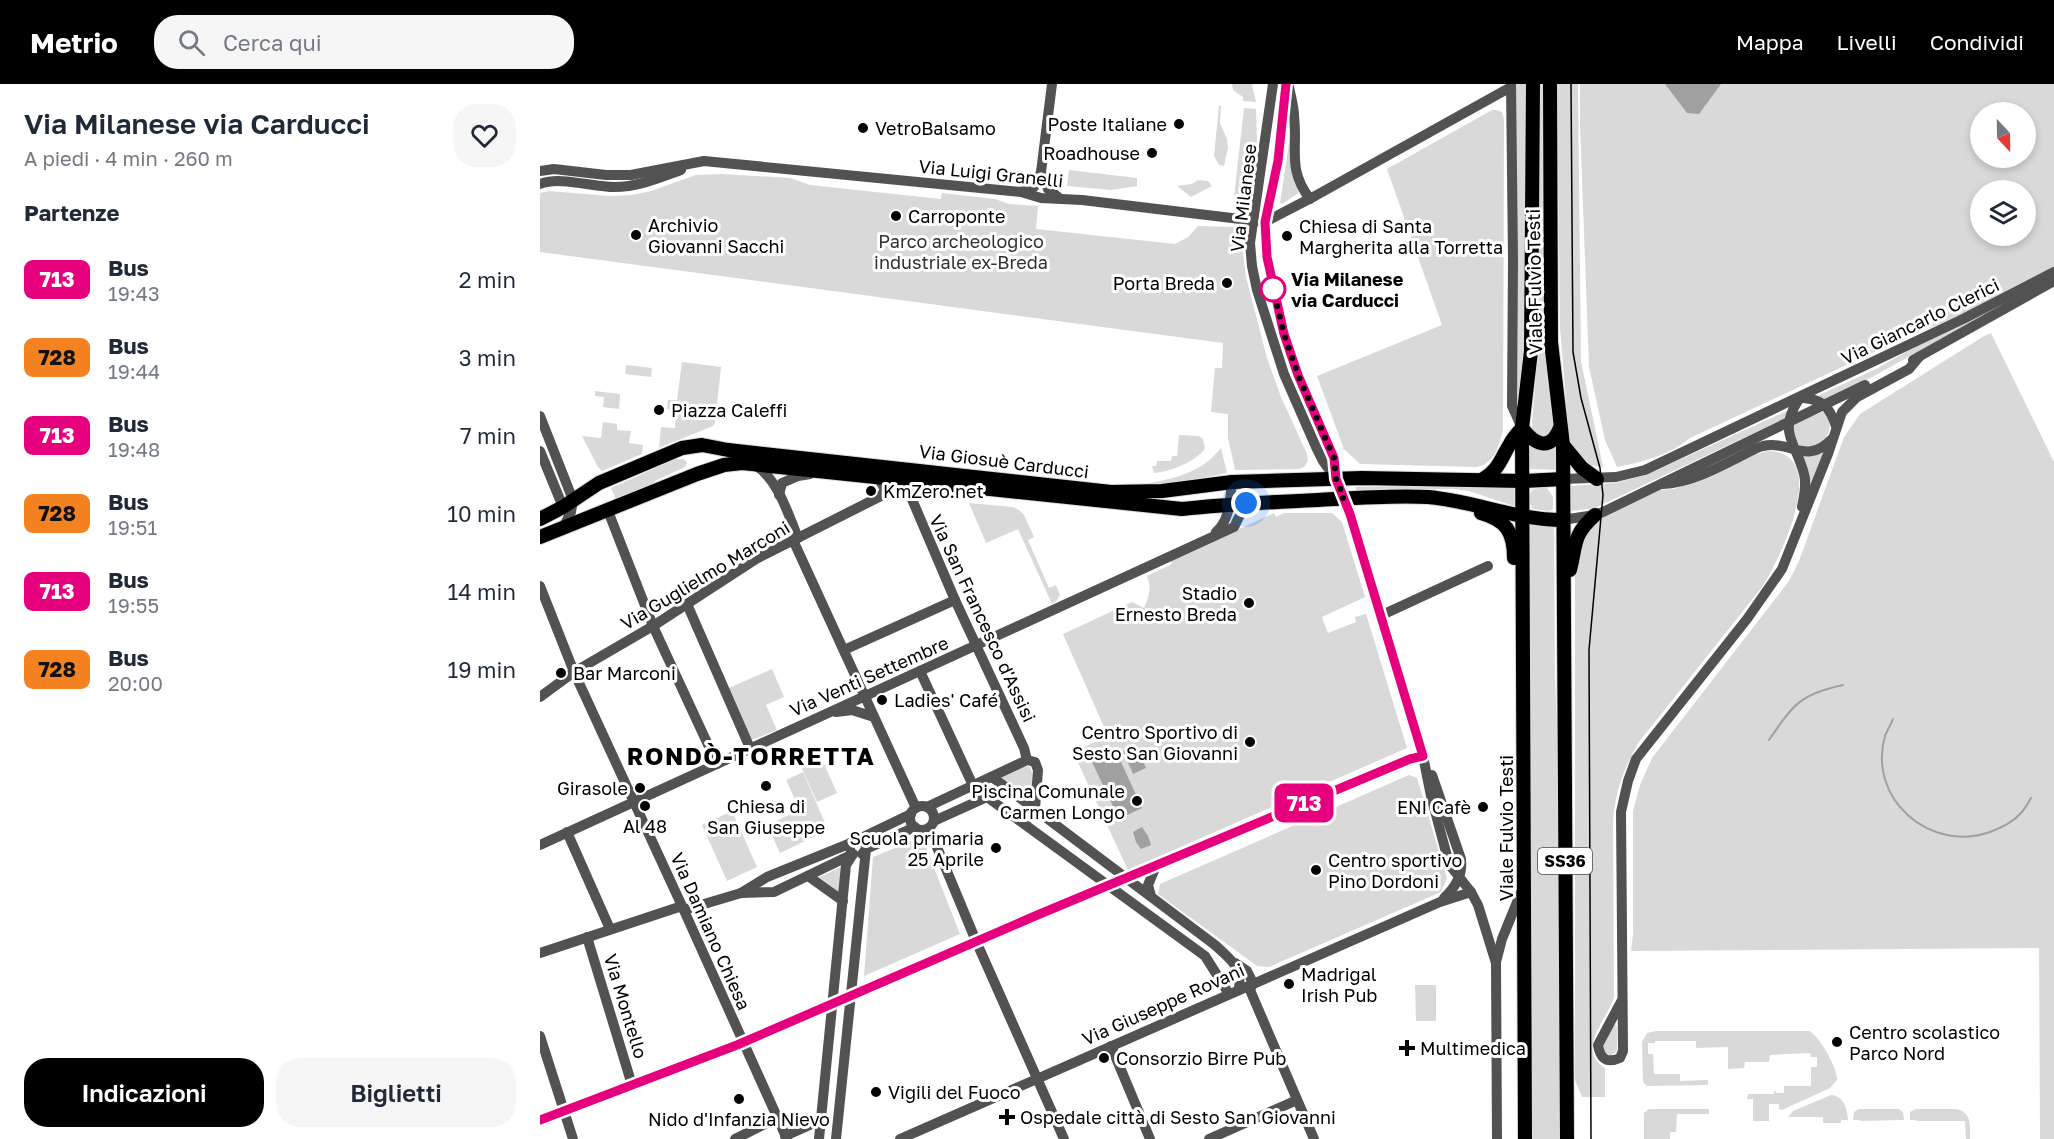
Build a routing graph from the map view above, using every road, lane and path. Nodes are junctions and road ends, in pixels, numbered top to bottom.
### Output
1 (1052, 84) edge
2 (1273, 84) edge
3 (1287, 84) edge
4 (1533, 84) edge
5 (1550, 84) edge
6 (1511, 85) edge
7 (713, 162) junction
8 (540, 171) edge
9 (1041, 172) junction
10 (540, 184) edge
11 (1021, 192) junction
12 (1058, 197) junction
13 (1310, 199) junction
14 (1253, 222) junction
15 (1265, 222) junction
16 (2054, 272) edge
17 (2054, 281) edge
18 (1919, 357) junction
19 (1799, 398) junction
20 (1826, 405) junction
21 (540, 416) edge
22 (1788, 422) junction
23 (1836, 426) junction
24 (1522, 428) junction
25 (1560, 428) junction
26 (1832, 439) junction
27 (1563, 445) junction
28 (1794, 450) junction
29 (540, 451) edge
30 (752, 463) junction
31 (827, 472) junction
32 (1336, 479) junction
33 (1483, 479) junction
34 (1563, 479) junction
35 (1597, 479) junction
36 (881, 480) junction
37 (1523, 481) junction
38 (1232, 482) junction
39 (1656, 484) junction
40 (908, 490) dead end
41 (779, 495) junction
42 (1344, 498) junction
43 (1461, 502) junction
44 (1262, 503) junction
45 (1230, 504) junction
46 (569, 506) junction
47 (608, 511) junction
48 (1595, 515) junction
49 (1522, 516) junction
50 (590, 518) junction
51 (540, 519) edge
52 (1562, 520) junction
53 (562, 528) junction
54 (1798, 528) junction
55 (540, 537) edge
56 (1212, 537) junction
57 (795, 539) junction
58 (1488, 566) dead end
59 (1565, 583) junction
60 (540, 586) edge
61 (955, 600) junction
62 (687, 604) junction
63 (1382, 615) junction
64 (653, 626) junction
65 (976, 646) junction
66 (844, 651) junction
67 (1523, 658) junction
68 (920, 671) junction
69 (574, 672) junction
70 (865, 695) junction
71 (540, 697) edge
72 (827, 713) junction
73 (874, 717) junction
74 (750, 748) junction
75 (1423, 756) junction
76 (1027, 760) junction
77 (717, 764) junction
78 (992, 777) junction
79 (973, 786) junction
80 (983, 798) junction
81 (633, 802) junction
82 (1035, 809) junction
83 (918, 810) junction
84 (1024, 823) junction
85 (931, 825) junction
86 (915, 827) junction
87 (567, 832) junction
88 (540, 845) edge
89 (854, 847) junction
90 (866, 849) junction
91 (1156, 866) junction
92 (808, 876) junction
93 (1460, 877) junction
94 (1127, 878) junction
95 (1524, 884) junction
96 (1110, 885) junction
97 (1471, 892) junction
98 (741, 893) junction
99 (1151, 896) junction
100 (843, 902) junction
101 (1440, 902) junction
102 (683, 908) junction
103 (610, 929) junction
104 (587, 937) junction
105 (976, 941) junction
106 (1215, 945) junction
107 (540, 953) edge
108 (1205, 956) junction
109 (1235, 963) junction
110 (1496, 963) junction
111 (852, 977) junction
112 (1253, 983) junction
113 (871, 988) junction
114 (1234, 992) junction
115 (850, 997) junction
116 (1623, 1000) junction
117 (832, 1004) junction
118 (540, 1036) edge
119 (743, 1042) junction
120 (1110, 1046) junction
121 (1037, 1077) junction
122 (632, 1085) junction
123 (1297, 1100) junction
124 (564, 1110) junction
125 (777, 1118) junction
126 (540, 1120) edge
127 (821, 1120) junction
128 (786, 1137) edge
129 (573, 1139) edge
130 (735, 1139) edge
131 (819, 1139) edge
132 (836, 1139) edge
133 (900, 1139) edge
134 (1064, 1139) edge
135 (1150, 1139) edge
136 (1209, 1139) edge
137 (1314, 1139) edge
138 (1497, 1139) edge
139 (1525, 1139) edge
140 (1567, 1139) edge

1 - 9 street
2 - 14 street, Via Milanese
3 - 13 street
3 - 15 street, Via Milanese
4 - 24 main road, Viale Fulvio Testi
5 - 25 main road, Viale Fulvio Testi
6 - 13 street
6 - 24 street, Viale Fulvio Testi
7 - 8 street, Via Luigi Granelli
7 - 10 street, Via Luigi Granelli
7 - 11 street, Via Luigi Granelli
9 - 11 street
9 - 12 street
11 - 12 street, Via Luigi Granelli
12 - 14 street, Via Luigi Granelli
13 - 15 street
14 - 15 street, Via Luigi Granelli
14 - 32 street, Via Milanese
15 - 32 street, Via Milanese
16 - 19 street, Via Giancarlo Clerici
17 - 18 street, Via Giancarlo Clerici
18 - 20 street, Via Giancarlo Clerici
18 - 23 street, Via Giancarlo Clerici
19 - 20 street
19 - 22 street
19 - 35 street, Via Giancarlo Clerici
20 - 22 street, Via Giancarlo Clerici
20 - 23 street
21 - 46 street
22 - 28 street
22 - 39 street, Via Giancarlo Clerici
23 - 26 street, Via Giancarlo Clerici
24 - 25 main road
24 - 33 main road
24 - 37 main road, Viale Fulvio Testi
25 - 27 main road, Viale Fulvio Testi
26 - 28 street, Via Giancarlo Clerici
26 - 54 street
27 - 34 main road, Viale Fulvio Testi
27 - 35 main road
28 - 39 street, Via Giancarlo Clerici
28 - 54 street
29 - 46 street
30 - 31 main road, Via Giosuè Carducci
30 - 41 street
30 - 47 main road, Via Giosuè Carducci
31 - 36 main road, Via Giosuè Carducci
31 - 41 street
32 - 33 main road, Via Giosuè Carducci
32 - 38 main road, Via Giosuè Carducci
32 - 42 street, Via Milanese
33 - 37 main road, Via Giosuè Carducci
34 - 35 street, Via Giancarlo Clerici
34 - 37 main road
34 - 52 main road, Viale Fulvio Testi
36 - 45 main road, Via Giosuè Carducci
36 - 57 street, Via Guglielmo Marconi
37 - 49 main road, Viale Fulvio Testi
38 - 45 street
38 - 46 main road, Via Giosuè Carducci
39 - 48 street, Via Giancarlo Clerici
40 - 61 street, Via San Francesco d'Assisi
41 - 57 street
42 - 43 main road, Via Giosuè Carducci
42 - 44 main road, Via Giosuè Carducci
42 - 63 street, Via Milanese
43 - 49 main road, Via Giosuè Carducci
43 - 67 main road
44 - 45 main road, Via Giosuè Carducci
44 - 56 street, Via Venti Settembre
45 - 56 street
46 - 50 street
46 - 51 main road, Via Giosuè Carducci
46 - 53 street
47 - 50 main road, Via Giosuè Carducci
47 - 64 street
48 - 52 street, Via Giancarlo Clerici
48 - 59 main road
49 - 52 main road
49 - 67 main road, Viale Fulvio Testi / SS36
50 - 53 main road, Via Giosuè Carducci
52 - 59 main road, Viale Fulvio Testi / SS36
53 - 55 main road, Via Giosuè Carducci
54 - 116 street
56 - 65 street, Via Venti Settembre
57 - 62 street, Via Guglielmo Marconi
57 - 66 street
58 - 63 street
59 - 140 main road, Viale Fulvio Testi / SS36
60 - 69 street, Via Damiano Chiesa
61 - 65 street, Via San Francesco d'Assisi
61 - 66 street
62 - 64 street, Via Guglielmo Marconi
62 - 74 street
63 - 75 street, Via Milanese
64 - 69 street, Via Guglielmo Marconi
64 - 77 street
65 - 68 street, Via Venti Settembre
65 - 76 street, Via San Francesco d'Assisi
66 - 70 street
67 - 95 main road, Viale Fulvio Testi / SS36
68 - 70 street, Via Venti Settembre
68 - 79 street
69 - 71 street, Via Guglielmo Marconi
69 - 81 street, Via Damiano Chiesa
70 - 72 street, Via Venti Settembre
70 - 73 street
72 - 73 street
72 - 74 street, Via Venti Settembre
73 - 83 street
74 - 77 street, Via Venti Settembre
75 - 91 street
75 - 93 street, Via Milanese
76 - 78 street
76 - 82 street
77 - 81 street, Via Venti Settembre
78 - 79 street
78 - 82 street
79 - 80 street
79 - 83 street
80 - 84 street
80 - 85 street
81 - 87 street, Via Venti Settembre
81 - 102 street, Via Damiano Chiesa
82 - 84 street
82 - 94 street
83 - 85 street
83 - 86 street
83 - 89 street
84 - 96 street
85 - 86 street
85 - 105 street
86 - 90 street
87 - 88 street, Via Venti Settembre
87 - 103 street
89 - 90 street
89 - 92 street
89 - 98 street
89 - 100 street
90 - 111 street
91 - 94 street
91 - 99 street
92 - 98 street
92 - 100 street
93 - 97 street
93 - 101 street, Via Giuseppe Rovani
94 - 96 street
94 - 99 street
95 - 110 street
95 - 139 main road, Viale Fulvio Testi / SS36
96 - 105 street
96 - 108 street
97 - 101 street, Via Giuseppe Rovani
97 - 110 street
98 - 102 street
99 - 106 street
100 - 117 street
101 - 112 street, Via Giuseppe Rovani
102 - 103 street
102 - 119 street, Via Damiano Chiesa
103 - 104 street
104 - 107 street
104 - 122 street, Via Montello
105 - 113 street
105 - 121 street
106 - 108 street
106 - 109 street
108 - 114 street
109 - 112 street
109 - 114 street
110 - 138 street
111 - 113 street
111 - 115 street
112 - 114 street, Via Giuseppe Rovani
112 - 123 street
113 - 115 street
114 - 120 street, Via Giuseppe Rovani
115 - 117 street
115 - 132 street
116 - 116 street
117 - 119 street
117 - 127 street
118 - 124 street
119 - 122 street
119 - 125 street, Via Damiano Chiesa
120 - 121 street, Via Giuseppe Rovani
120 - 135 street
121 - 133 street, Via Giuseppe Rovani
121 - 134 street
122 - 124 street
123 - 136 street
123 - 137 street
124 - 126 street
124 - 129 street
125 - 128 street, Via Damiano Chiesa
125 - 130 street
127 - 128 street
127 - 131 street

